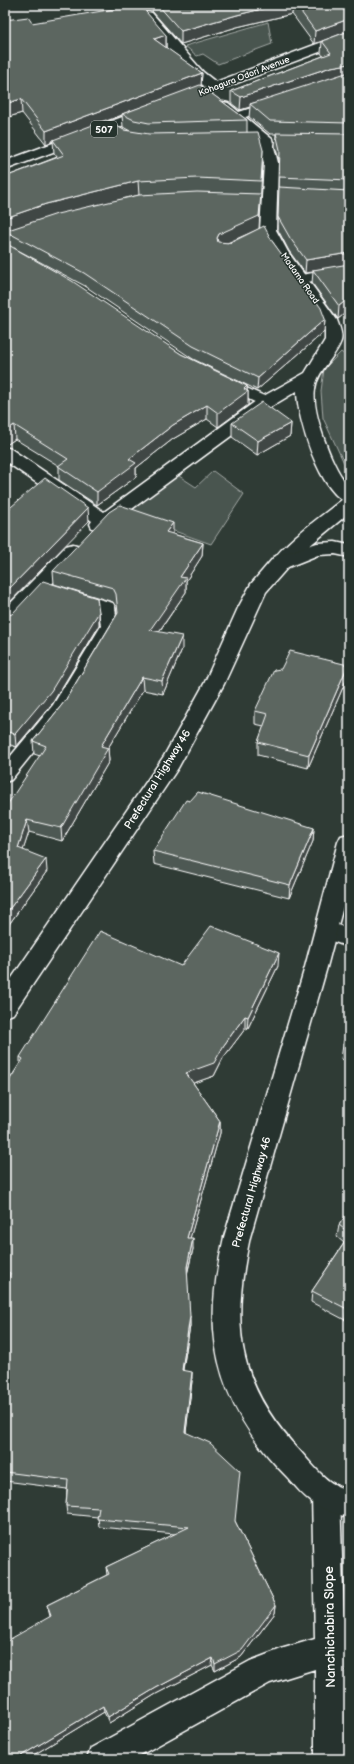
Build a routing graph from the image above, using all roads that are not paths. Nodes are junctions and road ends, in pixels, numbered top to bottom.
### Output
1 (138, 6) edge
2 (349, 36) edge
3 (209, 89) junction
4 (282, 101) edge
5 (237, 116) junction
6 (108, 127) junction
7 (125, 136) edge
8 (273, 139) junction
9 (244, 140) edge
10 (5, 166) edge
11 (349, 270) edge
12 (301, 279) junction
13 (349, 334) edge
14 (333, 340) junction
15 (310, 376) junction
16 (216, 377) edge
17 (266, 402) junction
18 (6, 455) edge
19 (349, 497) edge
20 (349, 502) edge
21 (103, 520) junction
22 (349, 550) edge
23 (281, 562) junction
24 (51, 590) junction
25 (5, 621) edge
26 (5, 775) edge
27 (349, 842) edge
28 (326, 930) junction
29 (349, 938) edge
30 (5, 1007) edge
31 (338, 1500) edge
32 (330, 1650) junction
33 (102, 1759) edge
34 (330, 1759) edge

1 - 3 main road
2 - 3 main road, Kohagura Odori Avenue / 507
3 - 5 main road
3 - 6 main road, Kohagura Odori Avenue / 507
4 - 5 lane
5 - 8 main road
6 - 7 main road
6 - 10 main road, Kohagura Odori Avenue / 507
8 - 9 main road
8 - 12 main road, Madama Road
11 - 12 lane
12 - 14 main road, Madama Road
13 - 14 main road
14 - 15 main road
15 - 17 main road
15 - 19 main road
16 - 17 lane
17 - 21 main road
18 - 21 main road
20 - 23 main road
21 - 24 main road
22 - 23 main road, Prefectural Highway 46
23 - 30 main road, Prefectural Highway 46
24 - 25 main road
24 - 26 lane
27 - 28 main road, Prefectural Highway 46
28 - 29 main road
28 - 31 main road, Prefectural Highway 46
31 - 32 main road, Nanchichabira Slope
32 - 33 main road
32 - 34 main road, Nanchichabira Slope

